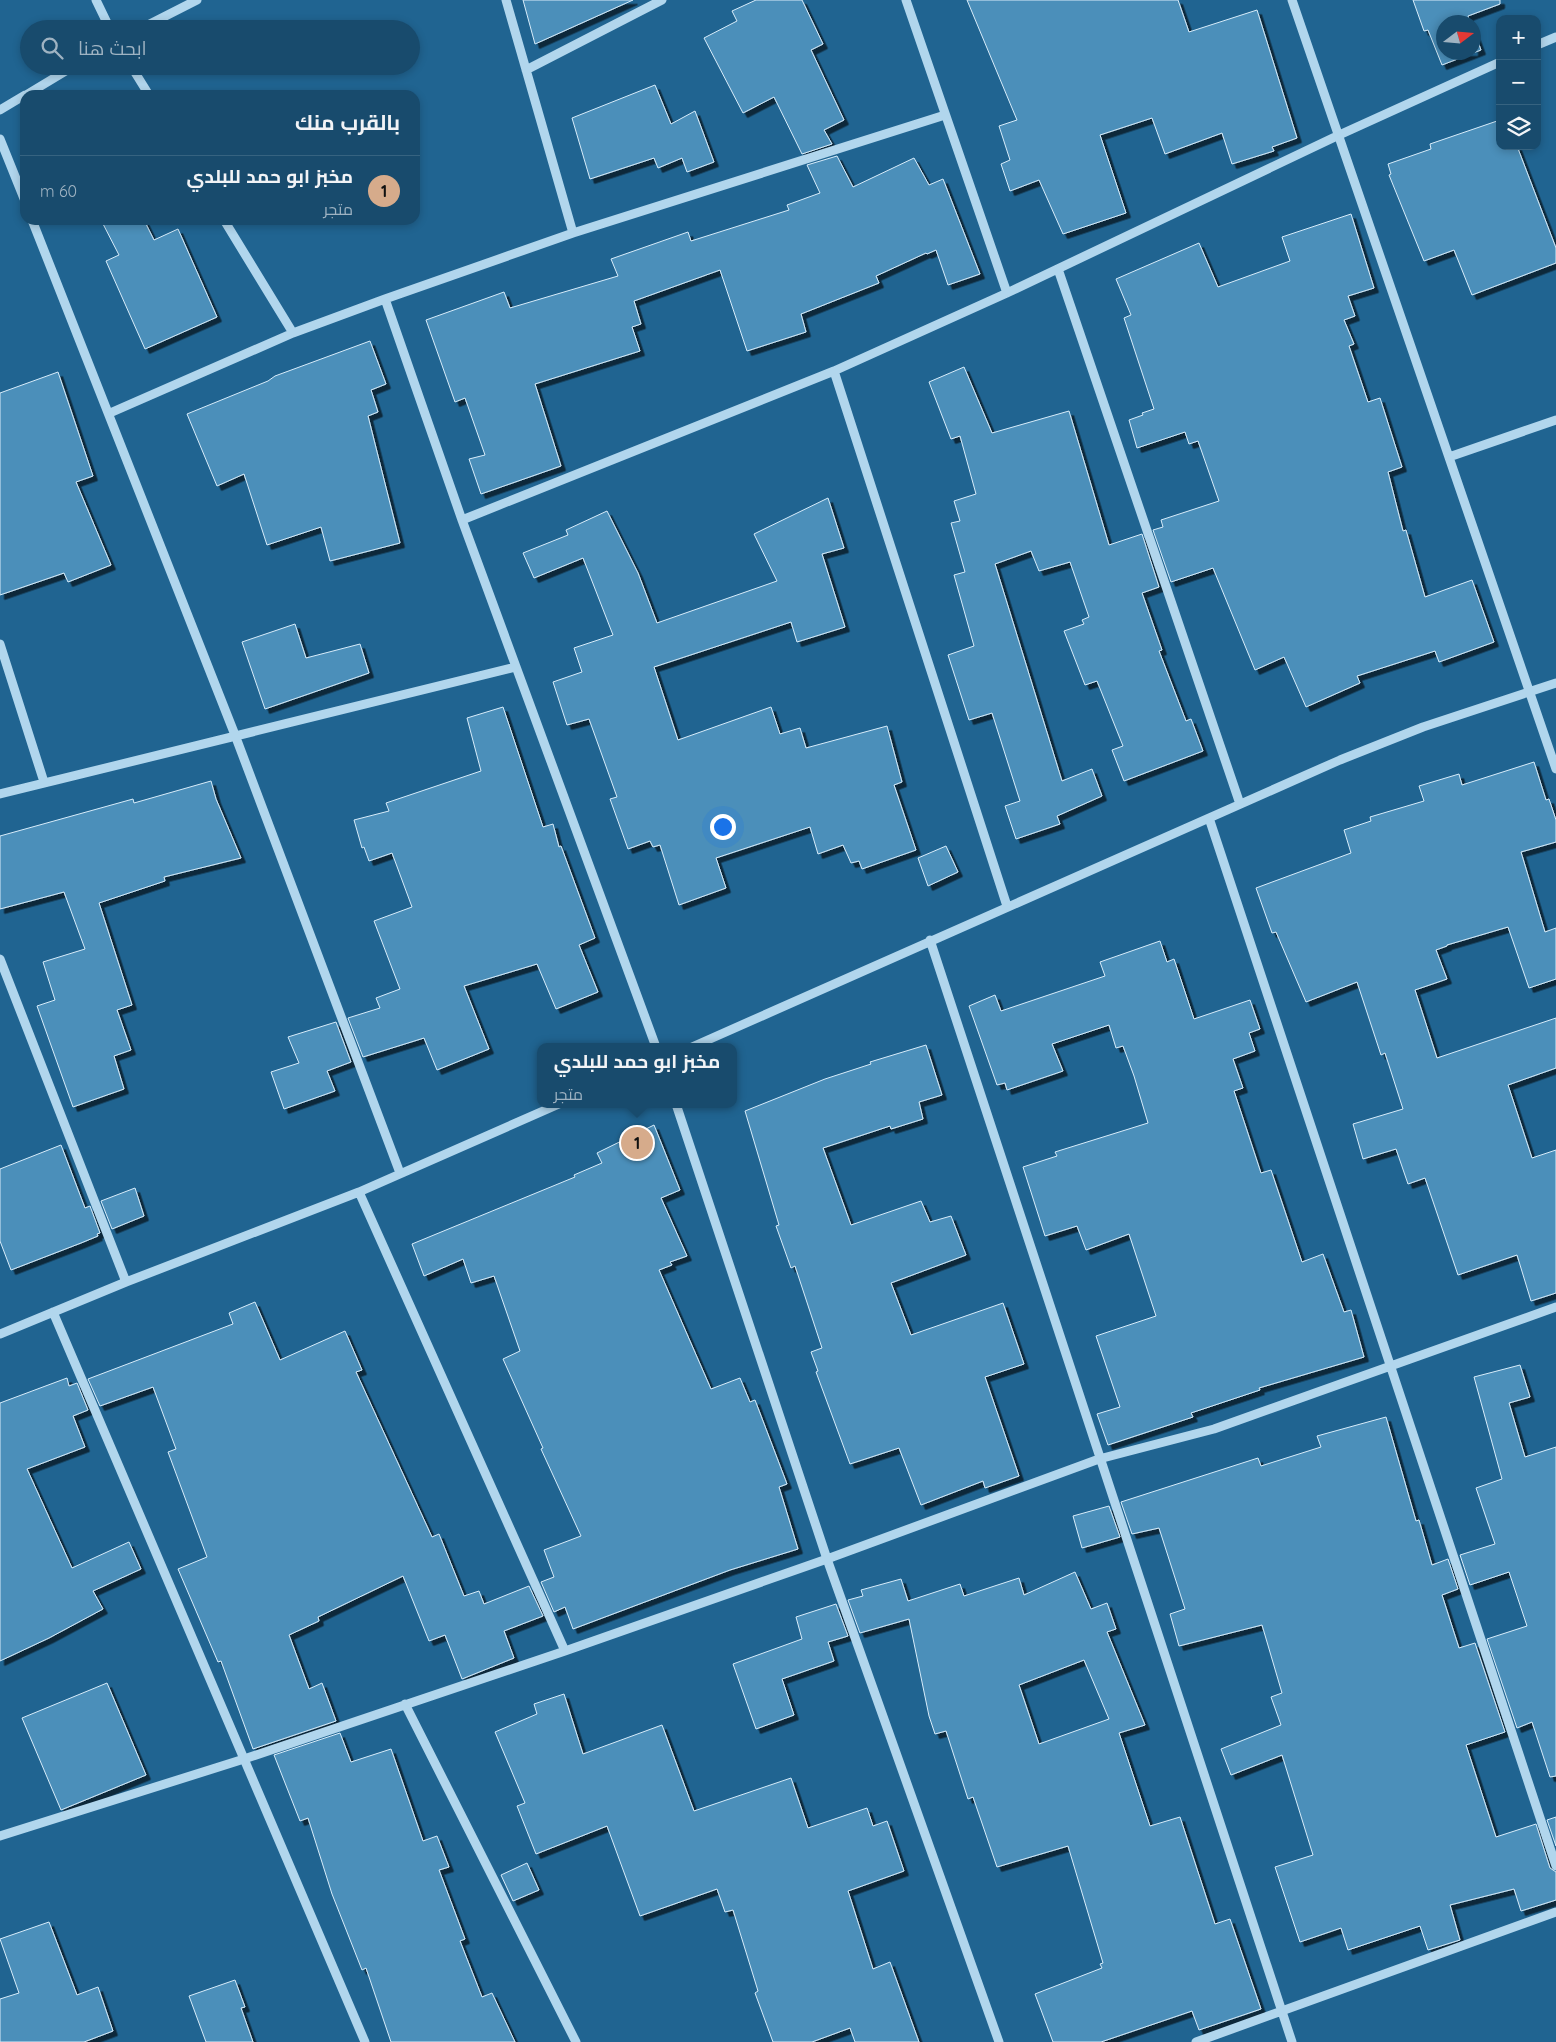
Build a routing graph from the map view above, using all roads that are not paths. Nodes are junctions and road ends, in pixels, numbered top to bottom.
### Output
1 (96, 0) edge
2 (196, 0) edge
3 (506, 0) edge
4 (662, 0) edge
5 (906, 0) edge
6 (1292, 0) edge
7 (106, 20) edge
8 (157, 20) edge
9 (1556, 37) edge
10 (1541, 43) edge
11 (1496, 64) edge
12 (526, 70) junction
13 (59, 75) edge
14 (137, 75) edge
15 (33, 90) edge
16 (146, 90) edge
17 (20, 98) edge
18 (0, 110) edge
19 (945, 115) junction
20 (1337, 136) junction
21 (0, 139) edge
22 (20, 189) edge
23 (34, 225) edge
24 (227, 225) edge
25 (573, 233) junction
26 (1058, 269) junction
27 (1007, 293) junction
28 (385, 299) junction
29 (293, 333) junction
30 (834, 371) junction
31 (110, 413) junction
32 (1556, 420) edge
33 (1449, 457) junction
34 (462, 520) junction
35 (0, 644) edge
36 (516, 667) junction
37 (1556, 683) edge
38 (1530, 690) junction
39 (235, 735) junction
40 (1556, 769) edge
41 (44, 782) junction
42 (0, 794) edge
43 (1240, 804) junction
44 (1209, 818) junction
45 (1007, 906) junction
46 (930, 940) junction
47 (0, 959) edge
48 (4, 981) edge
49 (655, 1043) edge
50 (701, 1043) edge
51 (550, 1108) edge
52 (677, 1108) edge
53 (400, 1173) junction
54 (359, 1192) junction
55 (126, 1282) junction
56 (1556, 1307) edge
57 (53, 1312) junction
58 (0, 1334) edge
59 (1390, 1367) junction
60 (1099, 1459) junction
61 (827, 1559) junction
62 (565, 1651) junction
63 (405, 1704) junction
64 (244, 1759) junction
65 (0, 1836) edge
66 (1556, 1866) edge
67 (1556, 1912) edge
68 (1281, 2011) junction
69 (365, 2042) edge
70 (576, 2042) edge
71 (999, 2042) edge
72 (1196, 2042) edge
73 (1292, 2042) edge

1 - 7 street
2 - 8 street
3 - 12 street
4 - 12 street
5 - 19 street
6 - 20 street
9 - 10 street
11 - 20 street
12 - 25 street
13 - 15 street
14 - 16 street
17 - 18 street
19 - 25 street
19 - 27 street
20 - 26 street
20 - 33 street
21 - 22 street
23 - 31 street
24 - 29 street
25 - 28 street
26 - 27 street
26 - 43 street
27 - 30 street
28 - 29 street
28 - 34 street
29 - 31 street
30 - 34 street
30 - 45 street
31 - 39 street
32 - 33 street
33 - 38 street
34 - 36 street
35 - 41 street
36 - 39 street
36 - 49 street
37 - 38 street
38 - 40 street
38 - 43 street
39 - 41 street
39 - 53 street
41 - 42 street
43 - 44 street
44 - 45 street
44 - 59 street
45 - 46 street
46 - 50 street
46 - 60 street
47 - 48 street
48 - 55 street
51 - 53 street
52 - 61 street
53 - 54 street
54 - 55 street
54 - 62 street
55 - 57 street
56 - 59 street
57 - 58 street
57 - 64 street
59 - 60 street
59 - 66 street
60 - 61 street
60 - 68 street
61 - 62 street
61 - 71 street
62 - 63 street
63 - 64 street
63 - 70 street
64 - 65 street
64 - 69 street
67 - 68 street
68 - 72 street
68 - 73 street

